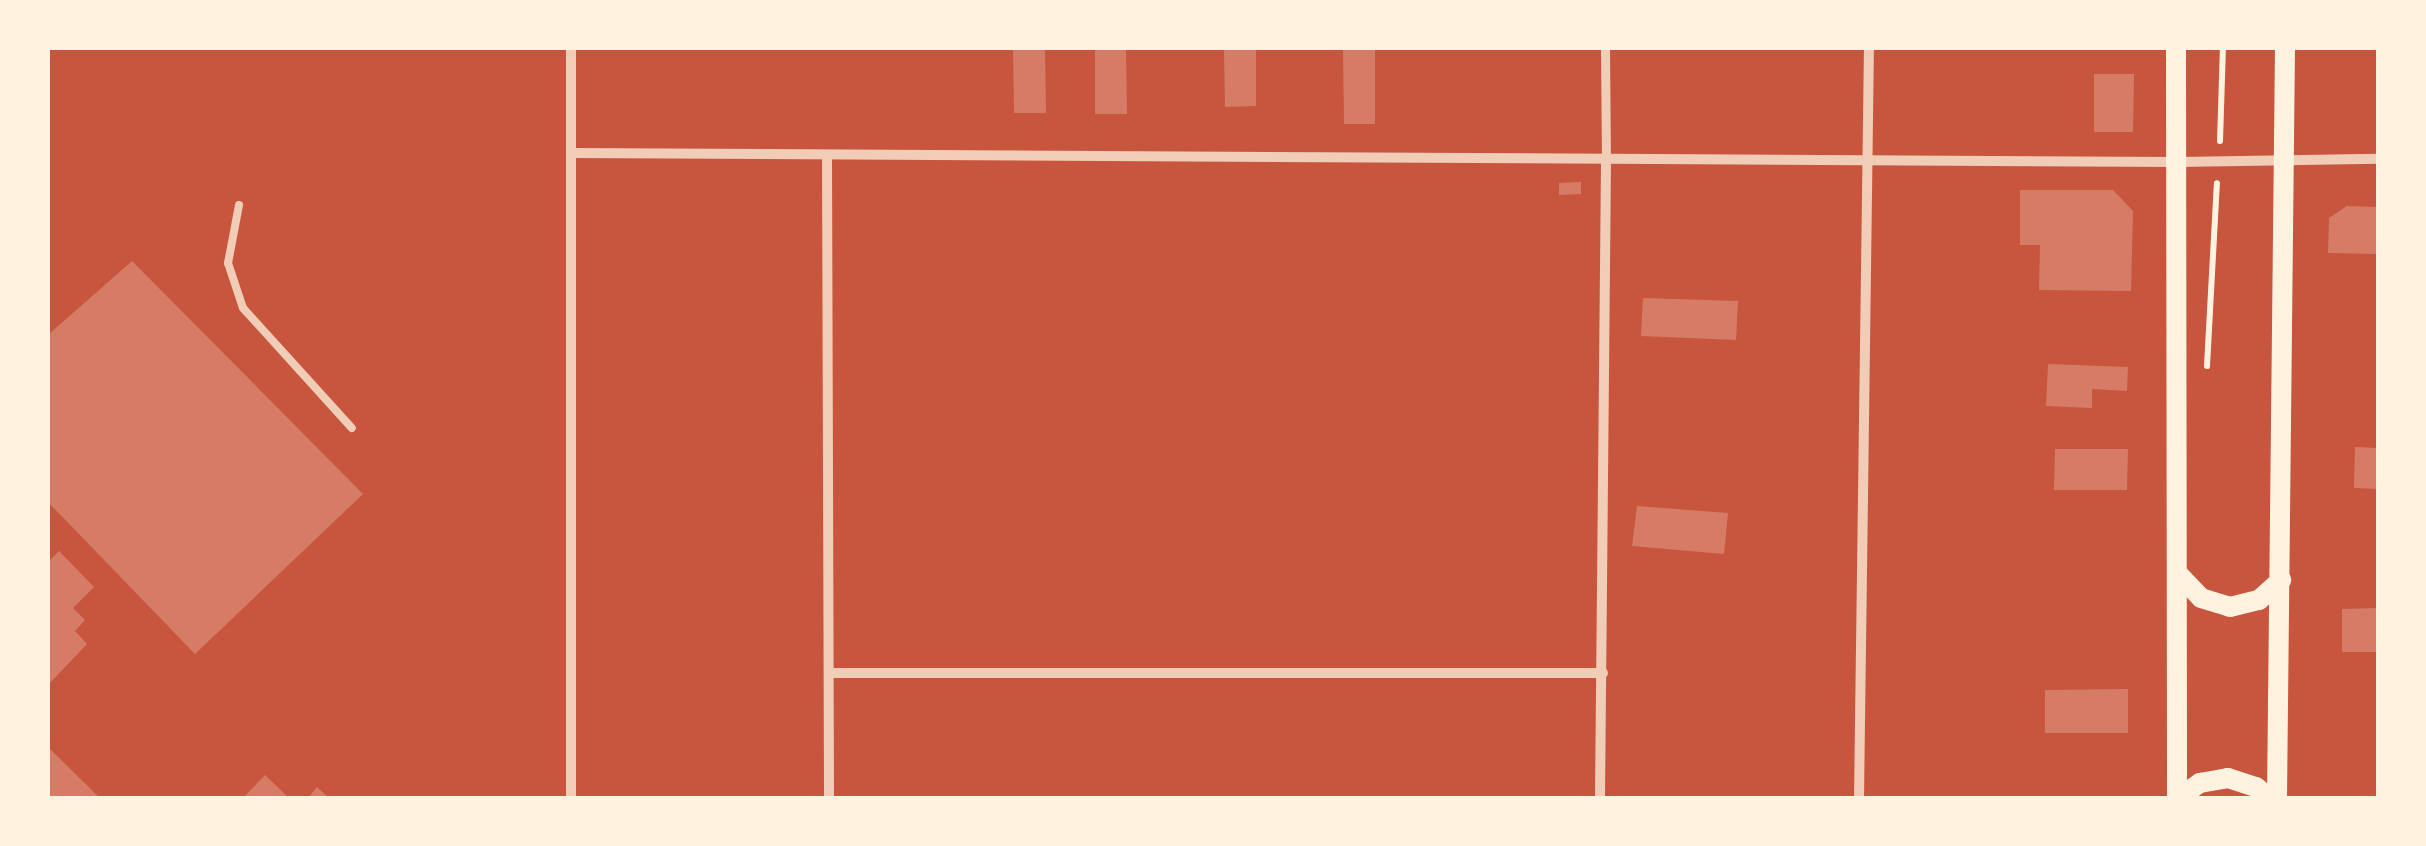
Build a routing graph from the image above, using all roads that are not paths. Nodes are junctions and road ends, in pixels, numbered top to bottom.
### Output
1 (571, 48) edge
2 (1605, 48) edge
3 (1869, 48) edge
4 (2176, 48) edge
5 (2285, 48) edge
6 (572, 153) junction
7 (828, 155) junction
8 (2284, 158) junction
9 (1606, 159) junction
10 (2378, 159) edge
11 (1870, 161) junction
12 (2177, 162) junction
13 (239, 205) dead end
14 (352, 428) dead end
15 (2180, 576) junction
16 (2281, 580) junction
17 (830, 673) junction
18 (1603, 673) junction
19 (570, 798) edge
20 (830, 798) edge
21 (1600, 798) edge
22 (1859, 798) edge
23 (2178, 798) edge
24 (2269, 798) edge
25 (2277, 798) edge

1 - 6 street
2 - 9 street
3 - 11 street
4 - 12 main road
5 - 8 main road
6 - 7 street
6 - 19 street
7 - 9 street
7 - 17 street
8 - 10 street
8 - 12 street
8 - 16 main road
9 - 11 street
9 - 18 street
11 - 12 street
11 - 22 street
12 - 15 main road
13 - 14 lane
15 - 16 main road
15 - 23 main road
16 - 25 main road
17 - 18 street
17 - 20 street
18 - 21 street
23 - 24 main road

